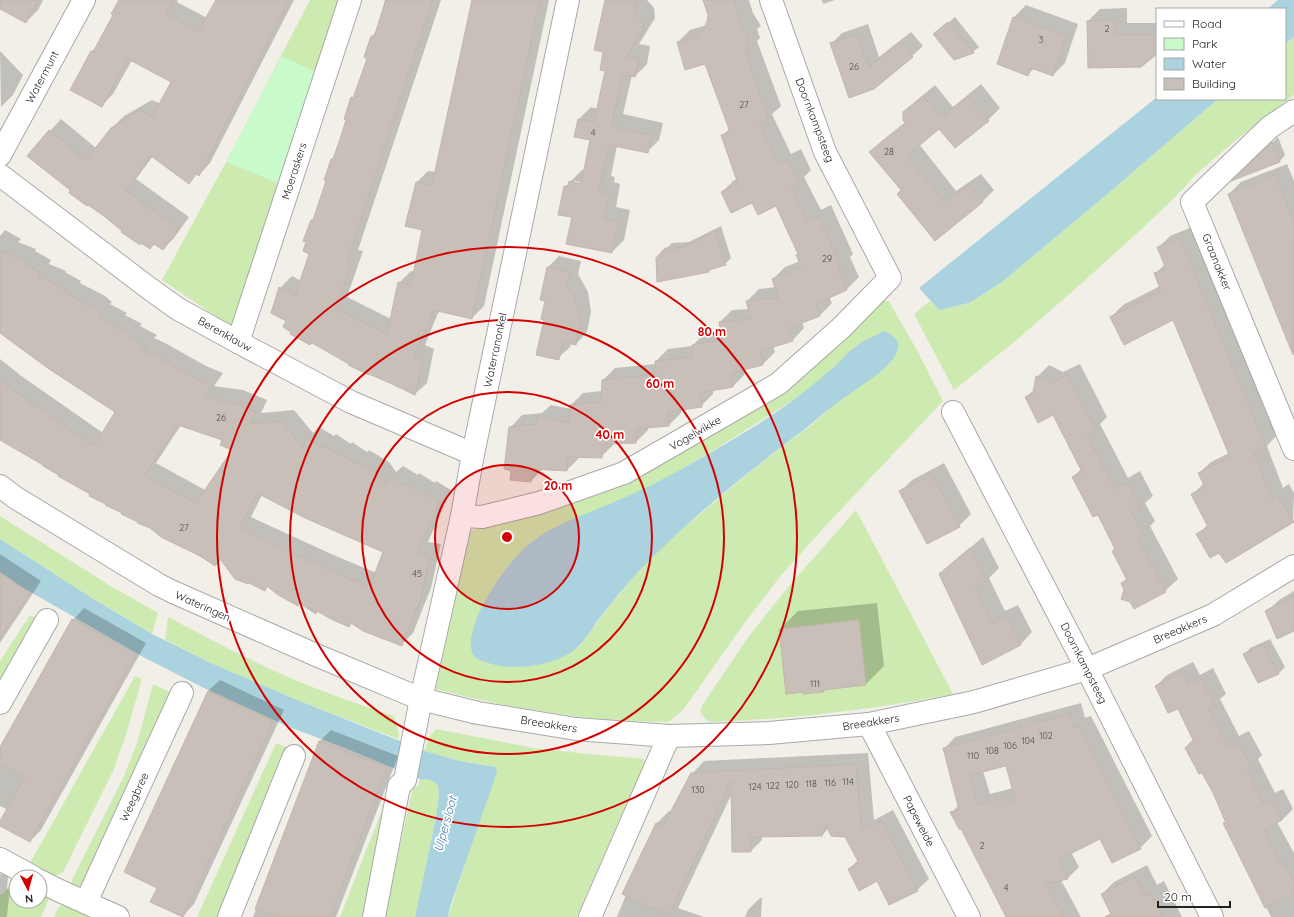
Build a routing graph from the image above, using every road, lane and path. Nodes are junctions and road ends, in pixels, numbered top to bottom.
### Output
1 (84, 0) edge
2 (350, 0) edge
3 (568, 0) edge
4 (771, 0) edge
5 (1294, 110) edge
6 (0, 155) edge
7 (0, 175) edge
8 (890, 278) joint
9 (238, 342) junction
10 (953, 412) dead end
11 (1294, 449) edge
12 (473, 454) junction
13 (0, 486) edge
14 (462, 516) junction
15 (1294, 566) edge
16 (47, 620) dead end
17 (1088, 669) junction
18 (182, 692) dead end
19 (421, 699) junction
20 (0, 703) edge
21 (869, 724) junction
22 (668, 736) junction
23 (294, 756) dead end
24 (0, 859) edge
25 (18, 869) edge
26 (48, 885) edge
27 (86, 902) junction
28 (118, 917) edge
29 (229, 917) edge
30 (374, 917) edge
31 (590, 917) edge
32 (969, 917) edge
33 (1212, 917) edge

1 - 6 street, Watermunt
2 - 9 street, Moeraskers
3 - 12 street, Waterranonkel
4 - 8 street, Doornkampsteeg
5 - 11 street, Graanakker
7 - 9 street, Berenklauw
8 - 14 street, Vogelwikke
9 - 12 street, Berenklauw
10 - 17 street, Doornkampsteeg
12 - 14 street, Waterranonkel
13 - 19 street, Wateringen
14 - 19 street, Waterranonkel
15 - 17 street, Breeakkers
16 - 20 street
17 - 21 street, Breeakkers
17 - 33 street, Doornkampsteeg
18 - 27 street, Weegbree
19 - 22 street, Breeakkers
19 - 30 street
21 - 22 street, Breeakkers
21 - 32 street, Papeweide
22 - 31 street
23 - 29 street
24 - 25 street
26 - 27 street
27 - 28 street

